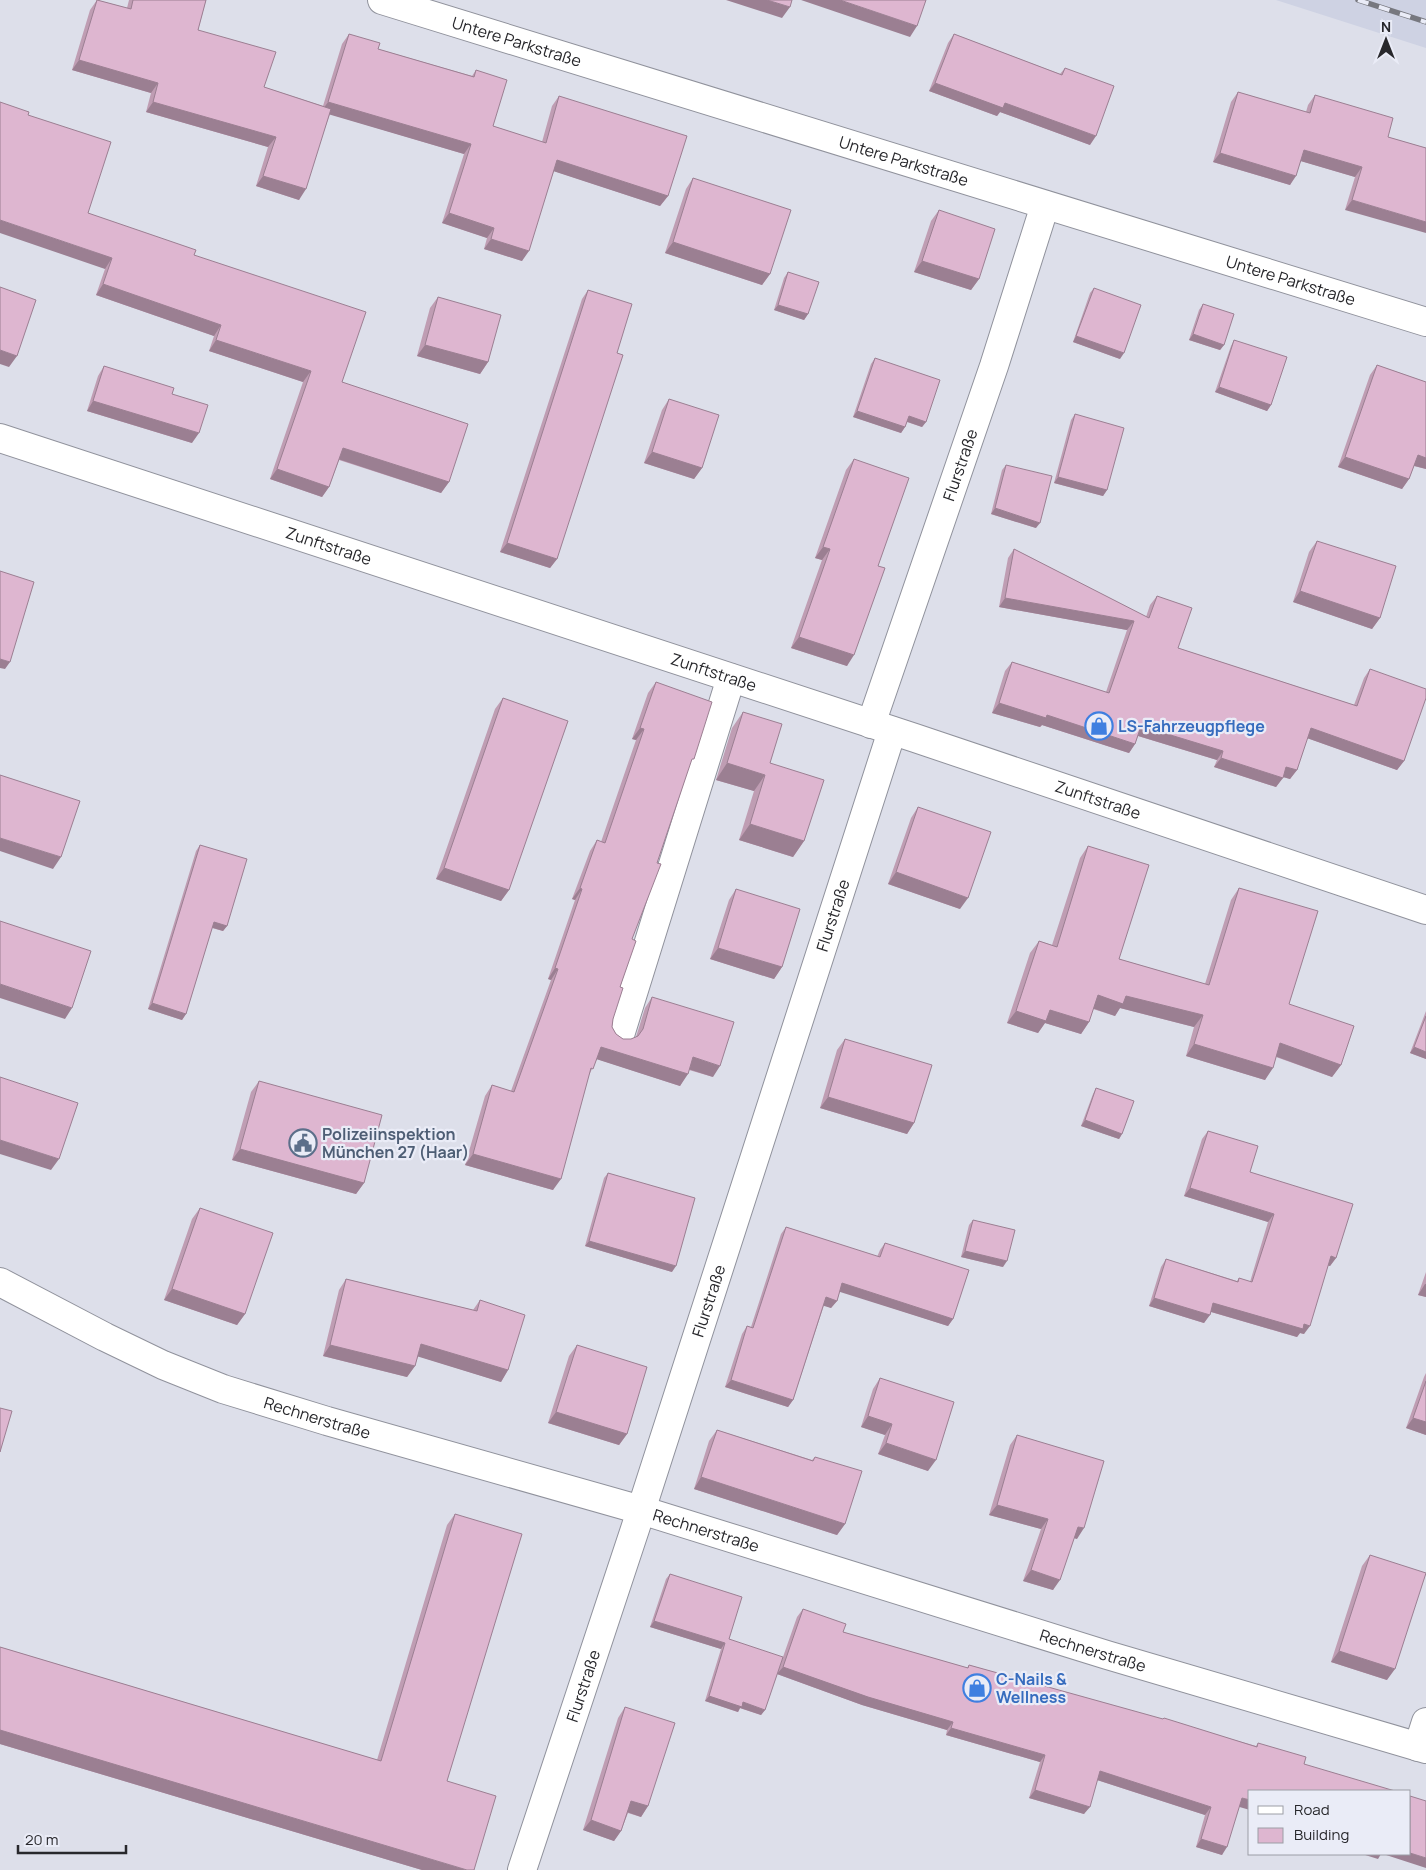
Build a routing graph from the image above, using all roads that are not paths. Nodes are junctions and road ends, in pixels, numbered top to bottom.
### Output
1 (382, 0) edge
2 (1045, 205) junction
3 (1426, 322) edge
4 (0, 438) edge
5 (731, 678) junction
6 (882, 727) junction
7 (1426, 910) edge
8 (620, 1035) edge
9 (0, 1282) edge
10 (641, 1510) junction
11 (1423, 1740) edge
12 (522, 1870) edge

1 - 2 street, Untere Parkstraße
2 - 3 street, Untere Parkstraße
2 - 6 street, Flurstraße
4 - 5 street, Zunftstraße
5 - 6 street, Zunftstraße
5 - 8 street
6 - 7 street, Zunftstraße
6 - 10 street, Flurstraße
9 - 10 street, Rechnerstraße
10 - 11 street, Rechnerstraße
10 - 12 street, Flurstraße

